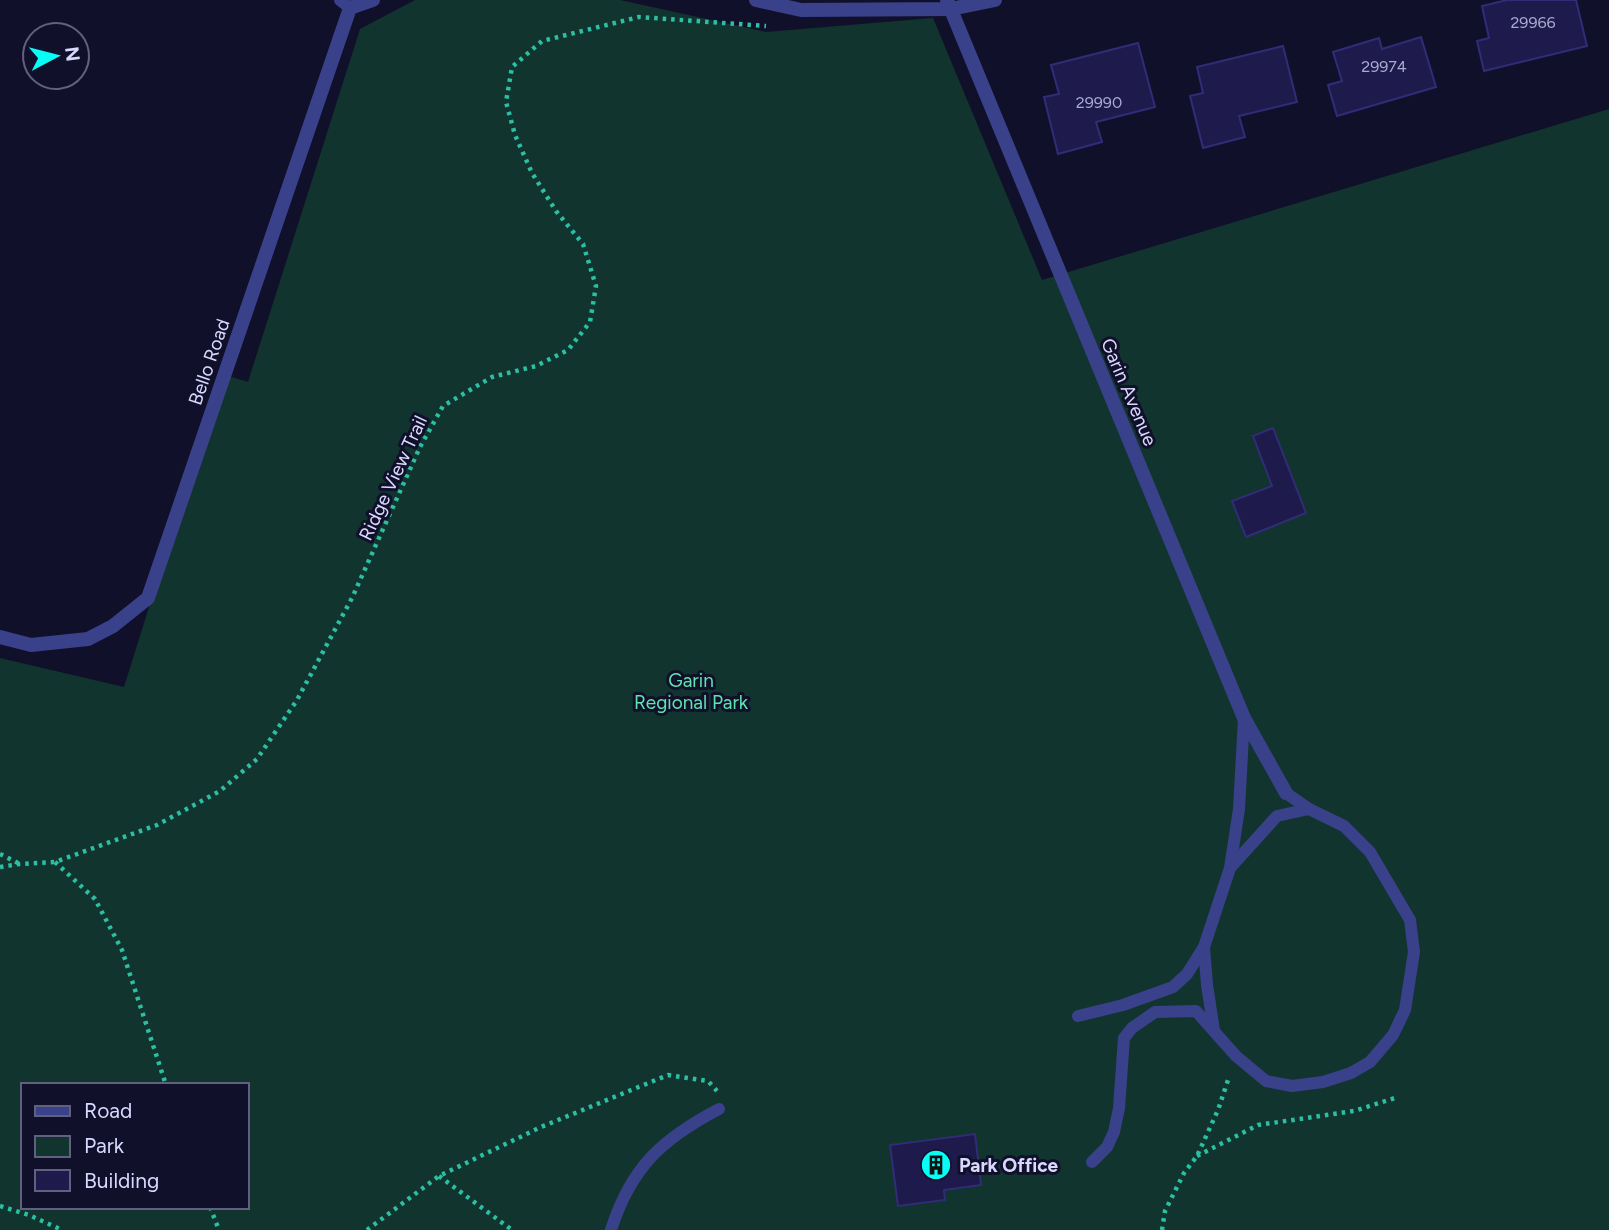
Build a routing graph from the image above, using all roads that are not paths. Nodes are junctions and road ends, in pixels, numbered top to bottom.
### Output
1 (373, 0) edge
2 (756, 0) edge
3 (995, 0) edge
4 (345, 4) edge
5 (949, 4) edge
6 (0, 637) edge
7 (1244, 718) junction
8 (1286, 793) joint
9 (1309, 809) junction
10 (1230, 868) junction
11 (1204, 947) junction
12 (1078, 1016) dead end
13 (1214, 1030) junction
14 (720, 1103) road end
15 (1092, 1162) dead end
16 (611, 1230) edge

1 - 4 street, Bello Road
2 - 5 street
3 - 5 street
4 - 6 street, Bello Road
5 - 7 street, Garin Avenue
7 - 8 street, Garin Avenue
7 - 10 lane
8 - 9 lane
9 - 10 lane
9 - 13 lane
10 - 11 lane
11 - 12 lane
11 - 13 lane
13 - 15 lane
14 - 16 lane

